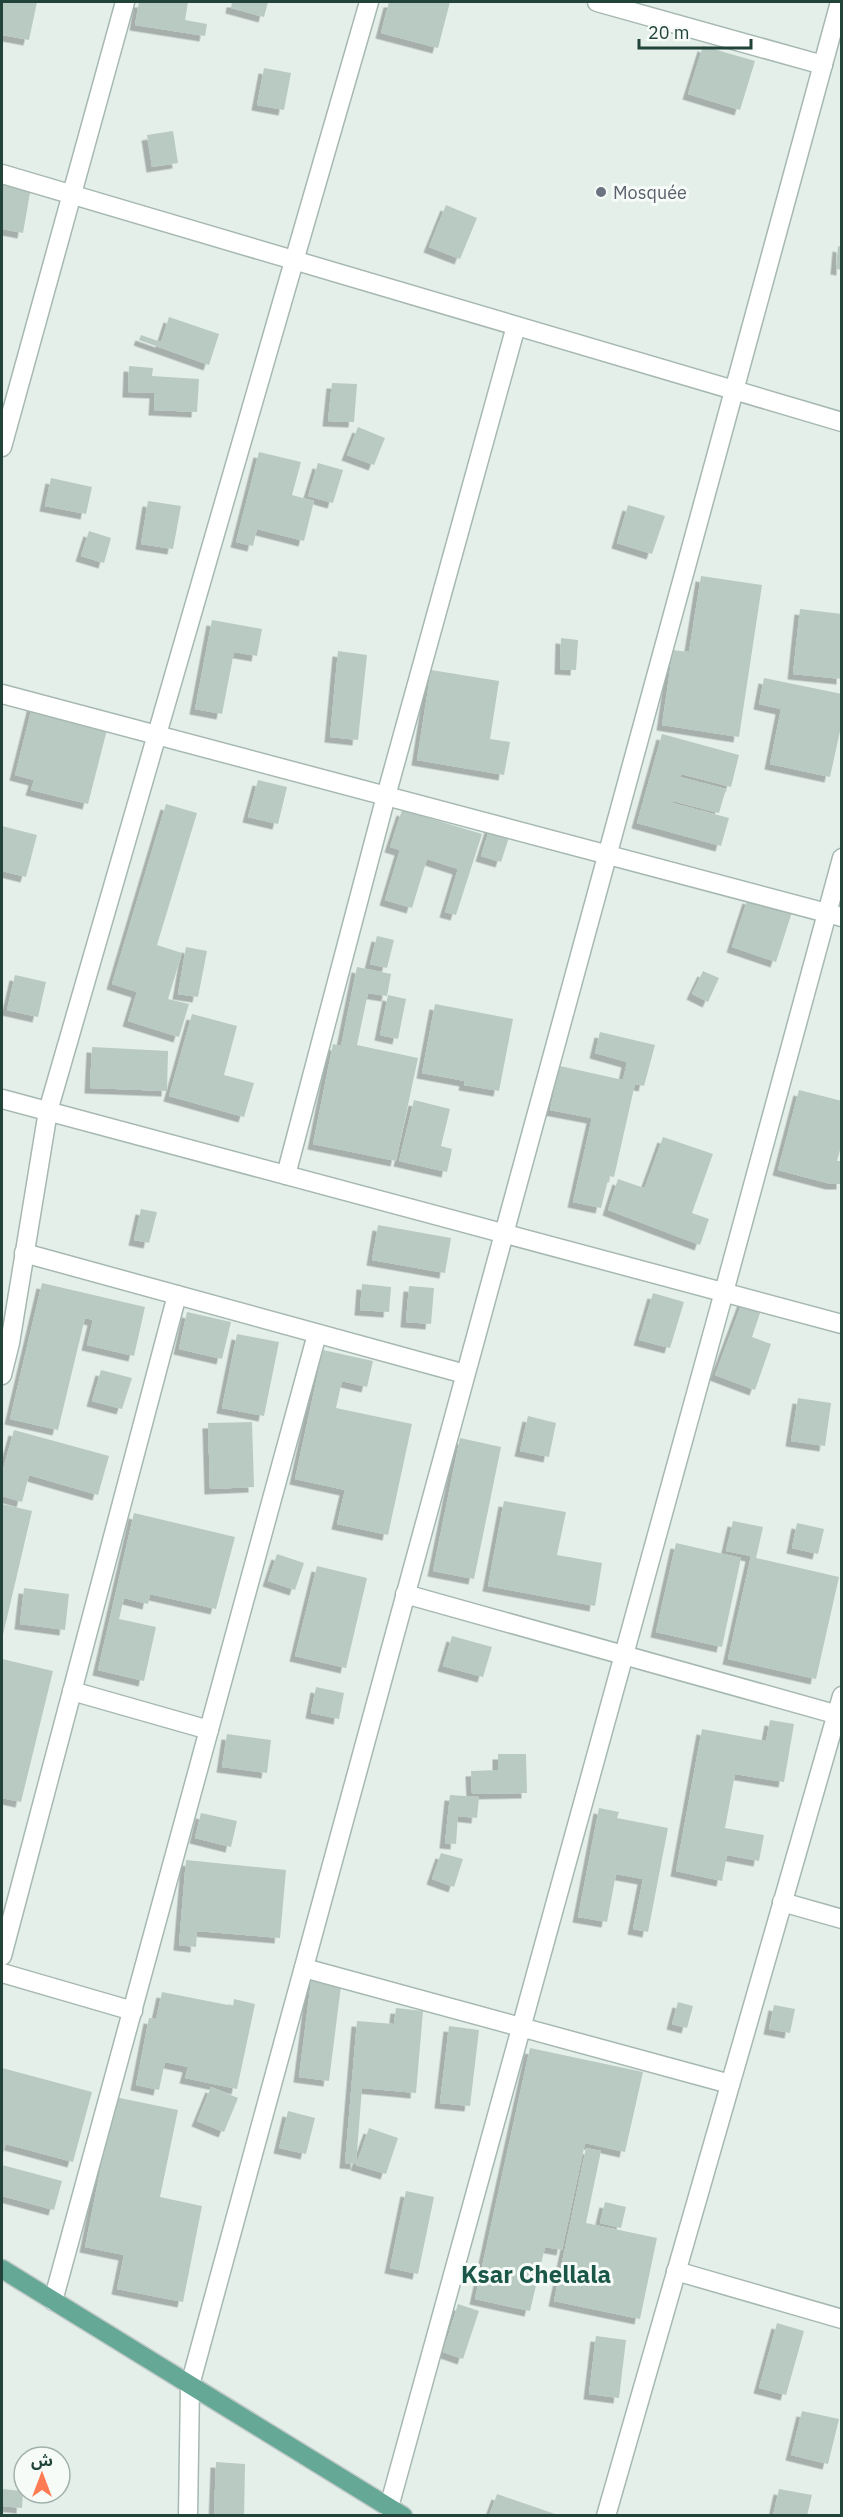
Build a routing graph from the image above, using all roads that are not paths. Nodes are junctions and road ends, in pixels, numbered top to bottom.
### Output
1 (125, 2) edge
2 (369, 2) edge
3 (597, 2) edge
4 (840, 2) edge
5 (823, 65) junction
6 (2, 174) edge
7 (72, 195) junction
8 (295, 261) junction
9 (516, 326) junction
10 (733, 390) junction
11 (842, 422) edge
12 (2, 447) edge
13 (2, 694) edge
14 (157, 735) junction
15 (386, 796) junction
16 (606, 854) junction
17 (842, 858) edge
18 (834, 915) edge
19 (2, 1099) edge
20 (48, 1111) junction
21 (286, 1175) junction
22 (503, 1233) junction
23 (24, 1253) junction
24 (724, 1292) junction
25 (177, 1295) junction
26 (842, 1324) edge
27 (317, 1334) junction
28 (6, 1342) edge
29 (465, 1374) junction
30 (2, 1375) edge
31 (405, 1594) junction
32 (624, 1655) junction
33 (72, 1691) junction
34 (842, 1696) edge
35 (839, 1715) edge
36 (209, 1730) junction
37 (782, 1902) junction
38 (842, 1919) edge
39 (2, 1956) edge
40 (304, 1968) junction
41 (2, 1973) edge
42 (133, 2011) junction
43 (521, 2027) junction
44 (730, 2084) junction
45 (2, 2269) edge
46 (676, 2271) junction
47 (53, 2301) junction
48 (842, 2319) edge
49 (190, 2385) junction
50 (394, 2513) edge
51 (188, 2516) edge
52 (606, 2516) edge

1 - 7 street
2 - 8 street
3 - 5 street
4 - 5 street
5 - 10 street
6 - 7 street
7 - 8 street
7 - 12 street
8 - 9 street
8 - 14 street
9 - 10 street
9 - 15 street
10 - 11 street
10 - 16 street
13 - 14 street
14 - 15 street
14 - 20 street
15 - 16 street
15 - 21 street
16 - 18 street
16 - 22 street
17 - 18 street
18 - 24 street
19 - 20 street
20 - 21 street
20 - 23 street
21 - 22 street
22 - 24 street
22 - 29 street
23 - 25 street
23 - 28 street
24 - 26 street
24 - 32 street
25 - 27 street
25 - 33 street
27 - 29 street
27 - 36 street
28 - 30 street
29 - 31 street
31 - 32 street
31 - 40 street
32 - 35 street
32 - 43 street
33 - 36 street
33 - 39 street
34 - 35 street
35 - 37 street
36 - 42 street
37 - 38 street
37 - 44 street
40 - 43 street
40 - 49 street
41 - 42 street
42 - 47 street
43 - 44 street
43 - 50 street
44 - 46 street
45 - 47 main road
46 - 48 street
46 - 52 street
47 - 49 main road
49 - 50 main road
49 - 51 street

